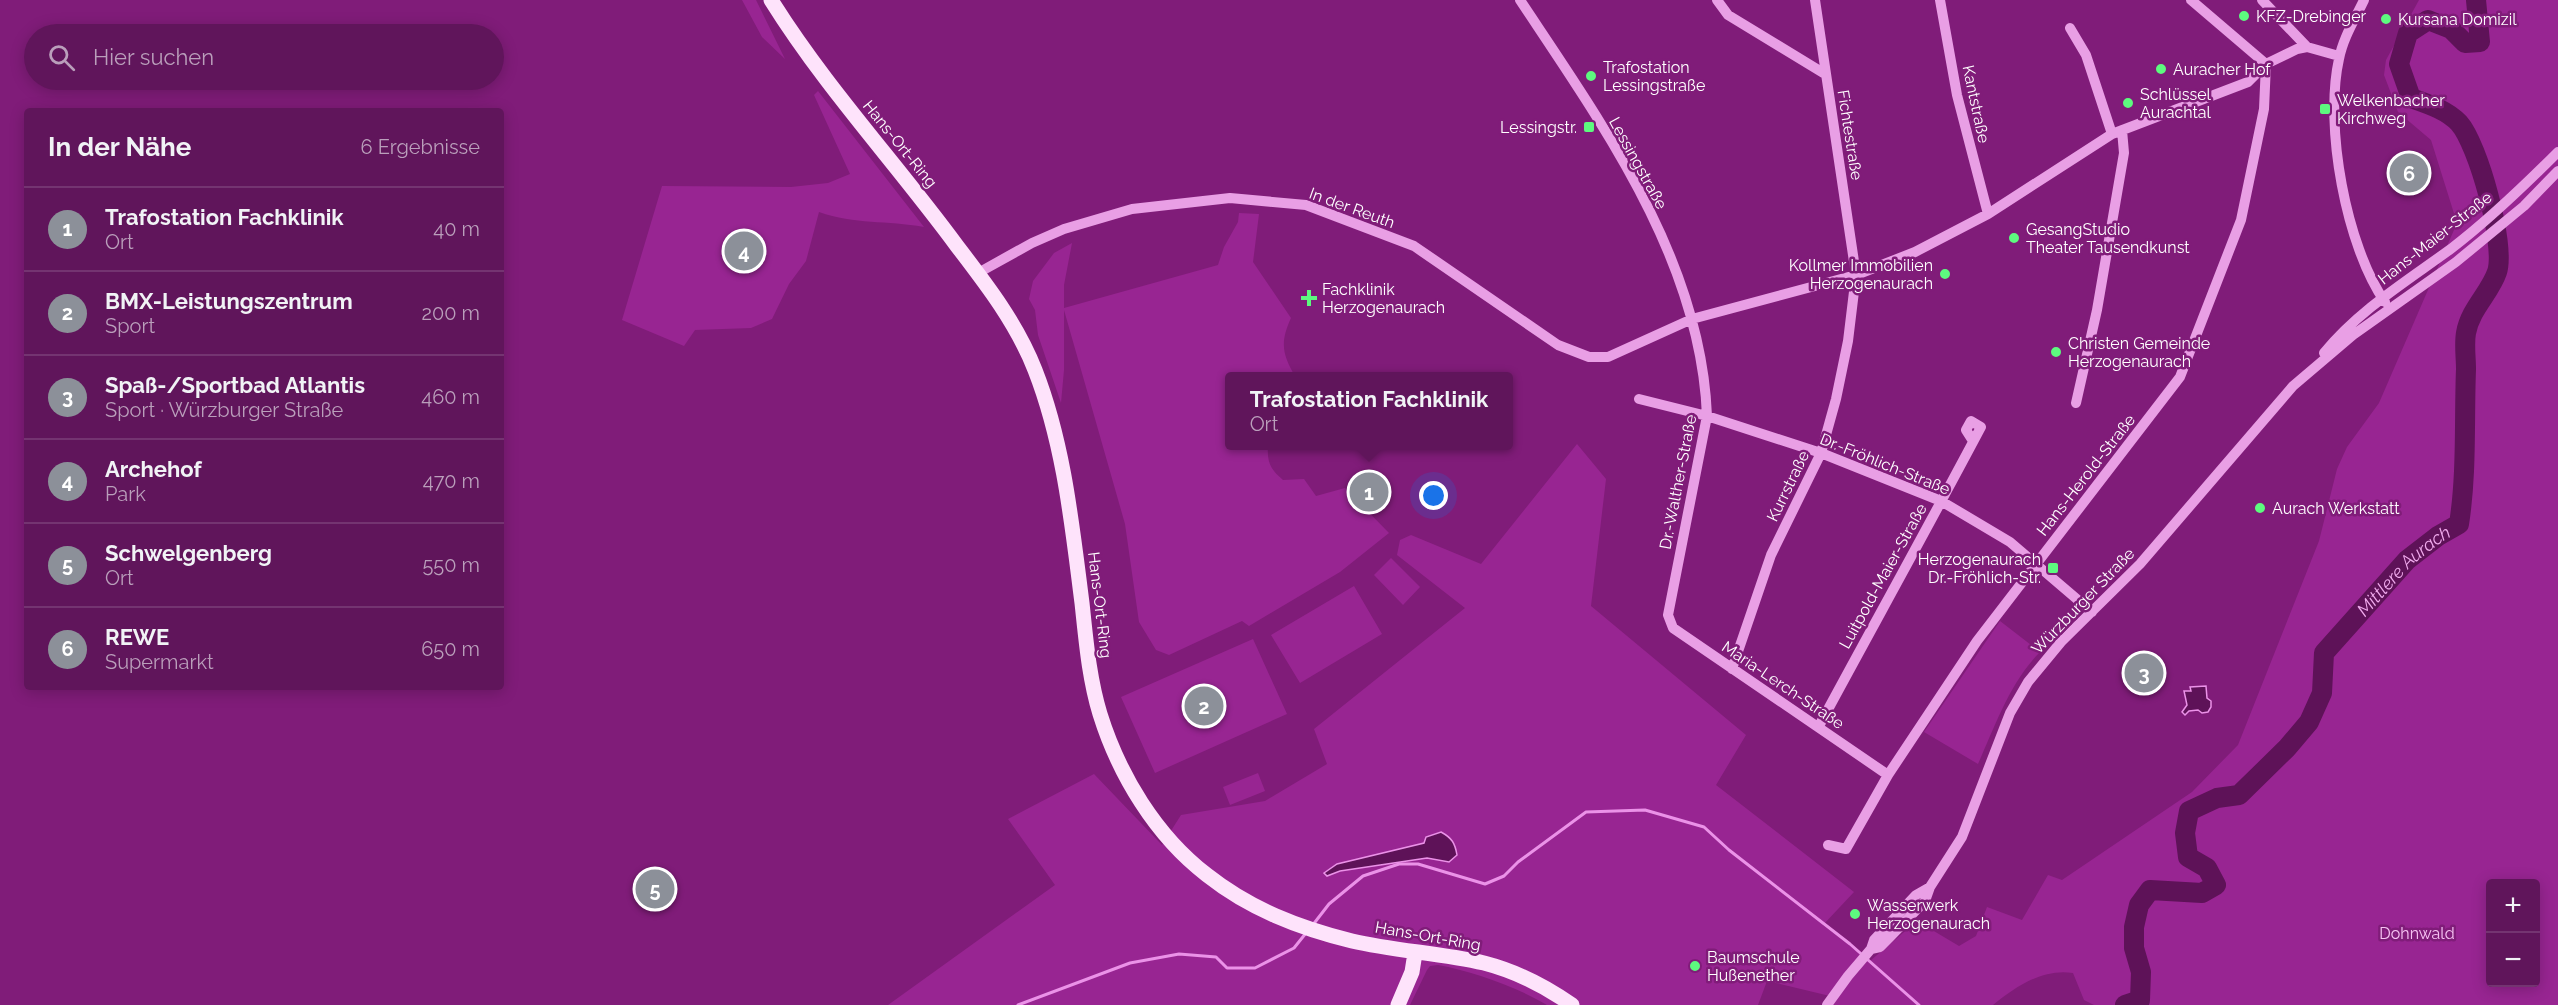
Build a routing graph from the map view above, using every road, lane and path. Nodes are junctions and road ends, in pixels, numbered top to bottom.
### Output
1 (771, 0) edge
2 (1520, 0) edge
3 (1717, 0) edge
4 (1815, 0) edge
5 (1941, 0) edge
6 (2191, 0) edge
7 (2262, 0) edge
8 (2364, 0) edge
9 (2070, 28) dead end
10 (2307, 47) junction
11 (2339, 57) junction
12 (2266, 64) junction
13 (1825, 74) junction
14 (2117, 132) junction
15 (2558, 152) edge
16 (2558, 171) edge
17 (1988, 214) junction
18 (978, 273) junction
19 (1856, 275) junction
20 (2382, 297) junction
21 (2391, 310) junction
22 (1692, 319) junction
23 (2310, 370) junction
24 (1639, 399) dead end
25 (2076, 403) dead end
26 (1707, 416) junction
27 (1973, 441) dead end
28 (1821, 453) junction
29 (1941, 501) junction
30 (2037, 565) junction
31 (2092, 612) junction
32 (1668, 615) joint
33 (1732, 669) junction
34 (1819, 726) junction
35 (1888, 775) junction
36 (1828, 844) dead end
37 (1415, 953) junction
38 (1398, 1005) edge
39 (1572, 1005) edge
40 (1827, 1005) edge

1 - 18 main road, Hans-Ort-Ring
2 - 22 street, Lessingstraße
3 - 13 street
4 - 13 street, Fichtestraße
5 - 17 street, Kantstraße
6 - 12 street
7 - 10 street
8 - 11 street
9 - 14 street
10 - 11 street
10 - 12 street
11 - 20 street
12 - 14 street
12 - 30 street, Hans-Herold-Straße
13 - 19 street, Fichtestraße
14 - 17 street
14 - 25 street
15 - 20 street, Hans-Maier-Straße
16 - 21 street, Hans-Maier-Straße
17 - 19 street
18 - 22 street, In der Reuth
18 - 37 main road, Hans-Ort-Ring
19 - 22 street
19 - 28 street, Kurrstraße
20 - 21 street
20 - 23 street, Würzburger Straße
21 - 23 street, Würzburger Straße
22 - 26 street, Dr.-Walther-Straße
23 - 31 street, Würzburger Straße
24 - 26 street, Dr.-Fröhlich-Straße
26 - 28 street, Dr.-Fröhlich-Straße
26 - 32 street, Dr.-Walther-Straße
27 - 29 street, Luitpold-Maier-Straße
28 - 29 street, Dr.-Fröhlich-Straße
28 - 33 street, Kurrstraße
29 - 30 street, Dr.-Fröhlich-Straße
29 - 34 street, Luitpold-Maier-Straße
30 - 31 street, Dr.-Fröhlich-Straße
30 - 35 street, Hans-Herold-Straße
31 - 40 street, Würzburger Straße
32 - 33 street, Maria-Lerch-Straße
33 - 34 street, Maria-Lerch-Straße
34 - 35 street, Maria-Lerch-Straße
35 - 36 street, Hans-Herold-Straße
37 - 38 main road
37 - 39 main road, Hans-Ort-Ring

